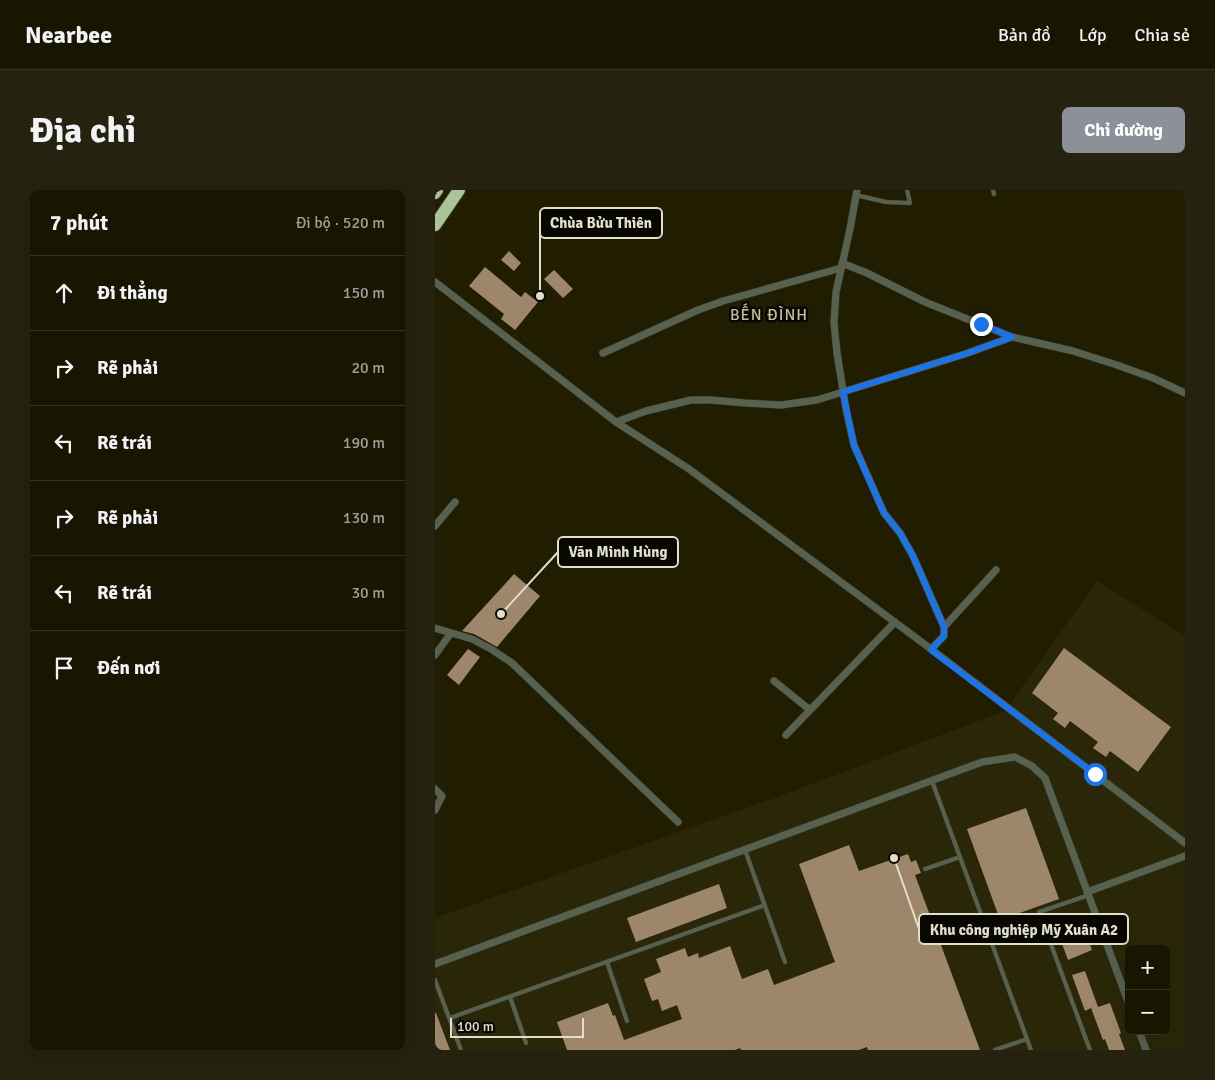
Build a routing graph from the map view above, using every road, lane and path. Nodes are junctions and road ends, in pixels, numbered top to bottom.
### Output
1 (437, 190) edge
2 (459, 190) edge
3 (907, 190) edge
4 (857, 192) edge
5 (435, 193) edge
6 (435, 225) edge
7 (842, 266) junction
8 (435, 282) edge
9 (1012, 337) junction
10 (603, 353) dead end
11 (843, 392) junction
12 (1185, 393) edge
13 (616, 422) junction
14 (455, 502) dead end
15 (435, 526) edge
16 (996, 570) dead end
17 (895, 622) junction
18 (944, 627) junction
19 (435, 628) edge
20 (451, 633) junction
21 (931, 650) junction
22 (435, 655) edge
23 (774, 681) dead end
24 (810, 710) junction
25 (786, 735) dead end
26 (932, 781) junction
27 (435, 789) edge
28 (435, 810) edge
29 (678, 822) dead end
30 (1185, 843) edge
31 (745, 850) junction
32 (1185, 856) edge
33 (960, 857) junction
34 (925, 869) dead end
35 (1088, 894) junction
36 (765, 906) junction
37 (607, 962) junction
38 (785, 962) dead end
39 (435, 964) edge
40 (435, 980) edge
41 (1125, 993) edge
42 (510, 997) junction
43 (450, 1018) junction
44 (627, 1020) dead end
45 (1140, 1035) edge
46 (1027, 1039) junction
47 (526, 1042) dead end
48 (999, 1049) edge
49 (461, 1050) edge
50 (1031, 1050) edge
51 (1090, 1050) edge
52 (1146, 1050) edge

1 - 5 highway
2 - 6 highway
3 - 4 lane
4 - 7 street
7 - 9 street
7 - 10 street
7 - 11 street
8 - 13 street
9 - 11 street
9 - 12 street
11 - 13 street
11 - 18 street
13 - 17 street
14 - 15 street
16 - 18 street
17 - 21 street
17 - 24 street
18 - 21 street
19 - 20 street
20 - 22 street
20 - 29 street
21 - 30 street
23 - 24 street
24 - 25 street
26 - 31 street
26 - 33 lane
26 - 35 street
27 - 28 street
31 - 36 lane
31 - 39 street
32 - 35 street
33 - 34 lane
33 - 46 lane
35 - 41 street
35 - 51 lane
36 - 37 lane
36 - 38 lane
37 - 42 lane
37 - 44 lane
40 - 43 lane
42 - 43 lane
42 - 47 lane
43 - 49 lane
45 - 52 street
46 - 48 lane
46 - 50 lane

